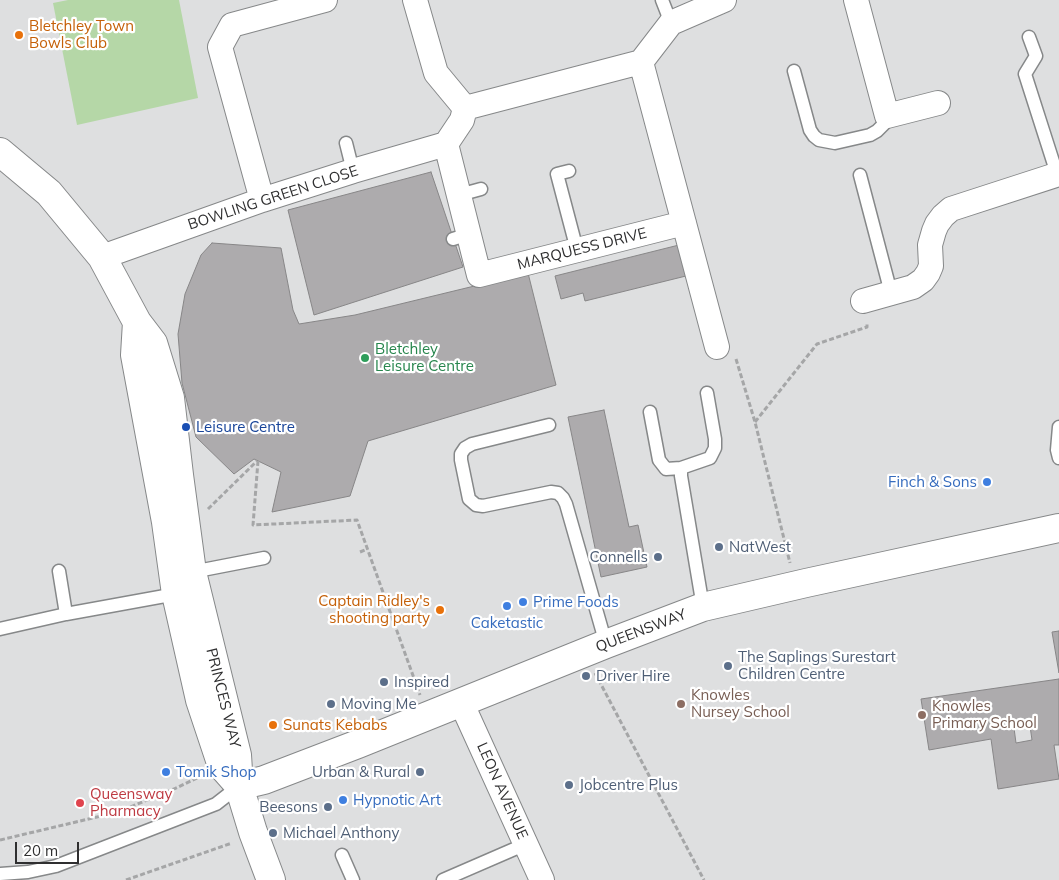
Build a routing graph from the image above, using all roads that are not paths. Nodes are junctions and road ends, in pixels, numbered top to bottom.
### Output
1 (325, 0) edge
2 (415, 0) edge
3 (662, 0) edge
4 (724, 0) edge
5 (856, 0) edge
6 (671, 23) junction
7 (1029, 37) dead end
8 (641, 62) junction
9 (794, 71) dead end
10 (938, 103) dead end
11 (464, 114) junction
12 (887, 116) junction
13 (346, 143) dead end
14 (446, 144) junction
15 (0, 152) edge
16 (353, 171) junction
17 (569, 171) dead end
18 (1058, 174) edge
19 (860, 175) dead end
20 (262, 200) junction
21 (684, 223) junction
22 (577, 250) junction
23 (102, 257) junction
24 (891, 293) junction
25 (863, 301) road end
26 (137, 322) junction
27 (726, 350) road end
28 (707, 393) dead end
29 (650, 412) dead end
30 (549, 425) dead end
31 (1059, 427) edge
32 (1059, 458) edge
33 (681, 468) junction
34 (1059, 528) edge
35 (264, 558) dead end
36 (59, 571) dead end
37 (192, 572) junction
38 (176, 594) junction
39 (702, 607) junction
40 (66, 614) junction
41 (0, 629) edge
42 (595, 648) junction
43 (461, 702) junction
44 (240, 786) junction
45 (526, 844) junction
46 (342, 855) dead end
47 (0, 874) edge
48 (271, 880) edge
49 (353, 880) edge
50 (443, 880) edge
51 (542, 880) edge

1 - 20 street
2 - 11 street
3 - 6 lane
4 - 6 street
5 - 12 street
6 - 8 street
7 - 18 lane
8 - 11 street
8 - 21 street
9 - 12 lane
10 - 12 street
11 - 14 street
13 - 16 lane
14 - 16 street, BOWLING GREEN CLOSE
14 - 22 street, MARQUESS DRIVE
15 - 23 street, PRINCES WAY
16 - 20 street, BOWLING GREEN CLOSE
17 - 22 lane
18 - 24 street
19 - 24 lane
20 - 23 street, BOWLING GREEN CLOSE
21 - 22 street, MARQUESS DRIVE
21 - 27 street
23 - 26 street, PRINCES WAY
24 - 25 street
26 - 37 street, PRINCES WAY
26 - 38 street, PRINCES WAY
28 - 33 lane
29 - 33 lane
30 - 42 lane
31 - 32 lane
33 - 39 lane
34 - 39 street, QUEENSWAY
35 - 37 lane
36 - 40 lane
37 - 44 street, PRINCES WAY
38 - 40 lane
38 - 44 street, PRINCES WAY
39 - 42 street, QUEENSWAY
40 - 41 lane
42 - 43 street, QUEENSWAY
43 - 44 street, QUEENSWAY
43 - 45 street, LEON AVENUE
44 - 47 lane
44 - 48 street
45 - 50 lane
45 - 51 street, LEON AVENUE
46 - 49 lane

